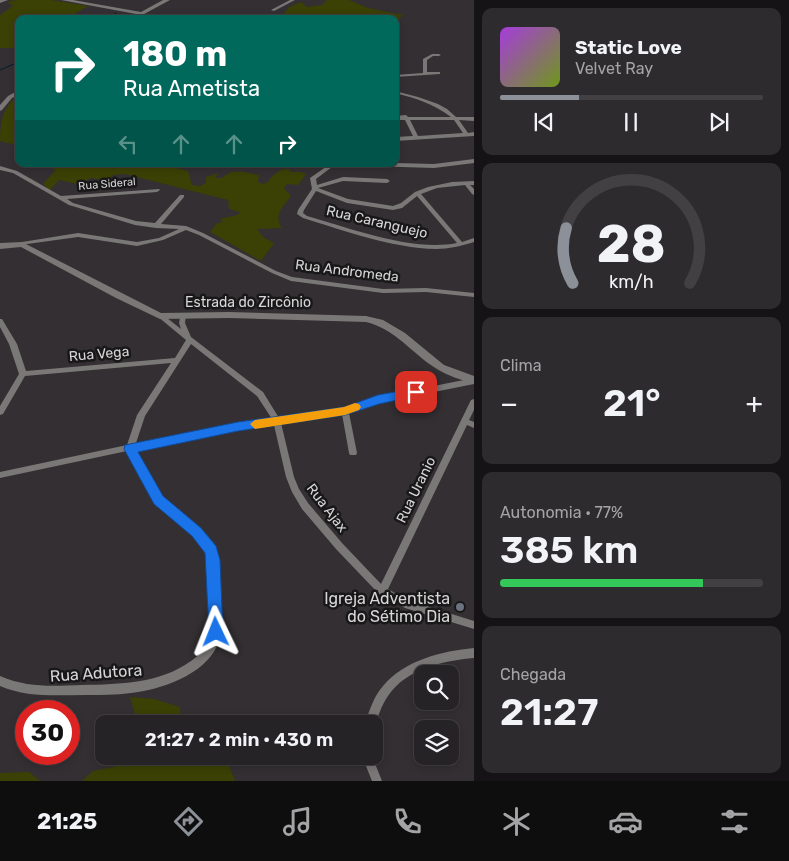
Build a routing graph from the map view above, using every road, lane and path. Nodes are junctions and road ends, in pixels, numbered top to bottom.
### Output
1 (5, 0) edge
2 (64, 0) edge
3 (167, 0) edge
4 (293, 0) edge
5 (0, 1) edge
6 (273, 10) dead end
7 (140, 13) junction
8 (138, 15) edge
9 (439, 55) dead end
10 (425, 73) junction
11 (438, 73) dead end
12 (399, 76) edge
13 (399, 93) edge
14 (15, 95) edge
15 (0, 109) edge
16 (406, 117) junction
17 (399, 118) edge
18 (458, 119) junction
19 (474, 119) edge
20 (474, 134) edge
21 (467, 135) junction
22 (416, 138) junction
23 (399, 140) edge
24 (474, 161) edge
25 (399, 165) edge
26 (328, 167) edge
27 (0, 168) edge
28 (387, 181) dead end
29 (466, 183) junction
30 (474, 183) edge
31 (314, 186) junction
32 (157, 190) dead end
33 (417, 193) junction
34 (474, 194) edge
35 (182, 196) dead end
36 (58, 198) junction
37 (156, 226) junction
38 (186, 228) junction
39 (474, 240) edge
40 (22, 244) junction
41 (461, 244) junction
42 (0, 247) edge
43 (474, 295) edge
44 (183, 315) junction
45 (160, 316) junction
46 (0, 321) edge
47 (190, 338) junction
48 (178, 360) junction
49 (23, 374) junction
50 (474, 381) edge
51 (474, 402) edge
52 (345, 411) junction
53 (0, 412) edge
54 (277, 421) junction
55 (465, 421) junction
56 (474, 425) edge
57 (130, 449) junction
58 (353, 453) dead end
59 (0, 475) edge
60 (382, 591) junction
61 (474, 625) edge
62 (474, 652) edge
63 (0, 681) edge
64 (374, 715) edge
65 (371, 765) edge
66 (377, 781) edge

1 - 5 street
2 - 7 street
3 - 7 street
4 - 6 street
7 - 8 street
9 - 10 street
10 - 11 street
10 - 12 street
13 - 18 street
14 - 15 street
16 - 17 street
16 - 18 street
16 - 22 street
18 - 19 street
18 - 21 street
20 - 21 street
21 - 22 street
22 - 23 street
24 - 25 street
26 - 31 street
27 - 36 street, Rua Andromeda
28 - 31 street
29 - 30 street
29 - 33 street
29 - 34 street
31 - 33 street
31 - 41 street, Rua Caranguejo
32 - 36 street, Rua Sideral
33 - 41 street
35 - 37 street
36 - 37 street, Rua Andromeda
37 - 38 street, Rua Andromeda
38 - 40 street
38 - 43 street, Rua Andromeda
39 - 41 street, Rua Caranguejo
40 - 42 street
40 - 45 street, Estrada do Zircônio
44 - 45 street, Estrada do Zircônio
44 - 47 street
44 - 50 street, Estrada do Zircônio
45 - 47 street, Rua Ajax
46 - 49 street
47 - 48 street
47 - 54 street, Rua Ajax
48 - 49 street, Rua Vega
48 - 57 street
49 - 53 street
50 - 52 street
51 - 55 street, Rua Uranio
52 - 54 street
52 - 58 street
54 - 57 street
54 - 60 street, Rua Ajax
55 - 56 street
55 - 60 street, Rua Uranio
57 - 59 street
57 - 63 street, Rua Adutora
60 - 61 street, Rua Ajax
62 - 64 street
65 - 66 street

